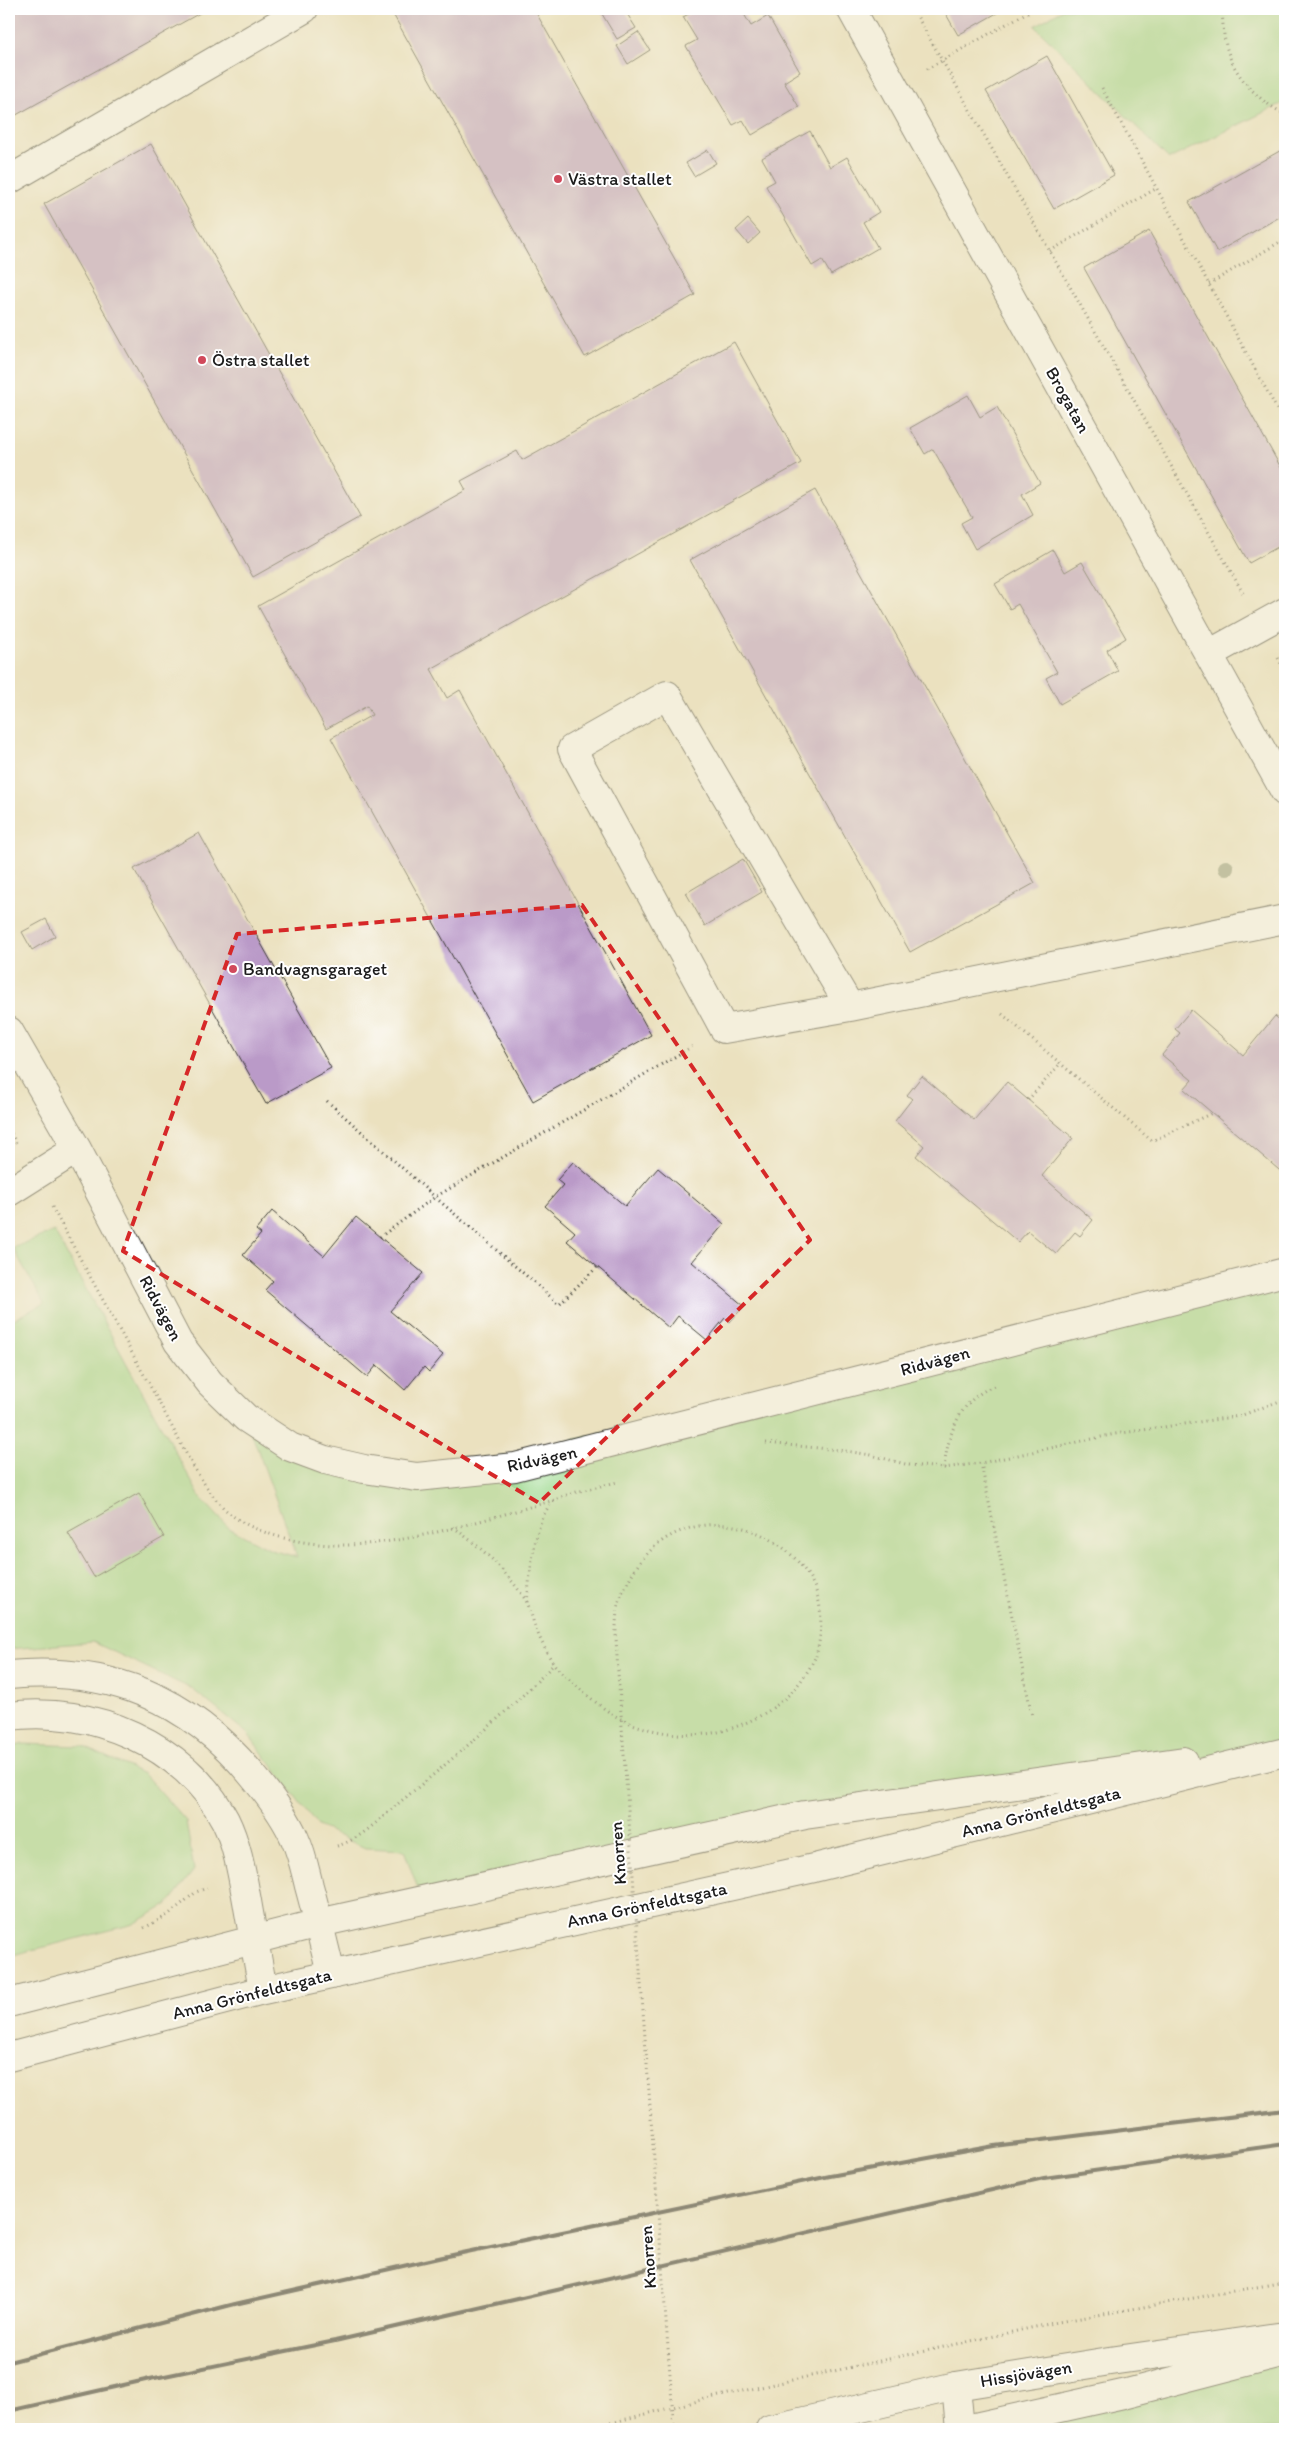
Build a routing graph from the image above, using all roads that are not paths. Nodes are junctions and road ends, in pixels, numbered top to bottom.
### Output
1 (304, 9) edge
2 (851, 9) edge
3 (9, 180) edge
4 (1285, 612) edge
5 (1210, 654) junction
6 (1285, 792) edge
7 (1285, 919) edge
8 (850, 1007) junction
9 (9, 1031) edge
10 (77, 1149) junction
11 (9, 1192) edge
12 (1285, 1272) edge
13 (9, 1675) edge
14 (9, 1716) edge
15 (1285, 1746) edge
16 (1285, 1752) edge
17 (319, 1923) junction
18 (254, 1938) junction
19 (331, 1974) junction
20 (263, 1990) junction
21 (9, 2003) edge
22 (9, 2057) edge
23 (1285, 2336) edge
24 (1285, 2352) edge
25 (956, 2386) junction
26 (770, 2429) edge
27 (960, 2429) edge
28 (966, 2429) edge

1 - 3 main road
2 - 5 main road, Brogatan
4 - 5 main road
5 - 6 main road, Brogatan
7 - 8 main road
8 - 8 main road
9 - 10 main road, Ridvägen
10 - 11 main road
10 - 12 main road, Ridvägen
13 - 17 main road
14 - 18 main road
15 - 17 main road, Anna Grönfeldtsgata
16 - 19 main road, Anna Grönfeldtsgata
17 - 18 main road, Anna Grönfeldtsgata
17 - 19 main road
18 - 20 main road
18 - 21 main road, Anna Grönfeldtsgata
19 - 20 main road, Anna Grönfeldtsgata
20 - 22 main road, Anna Grönfeldtsgata
23 - 25 main road, Hissjövägen
24 - 28 main road
25 - 26 main road, Hissjövägen
25 - 27 main road

